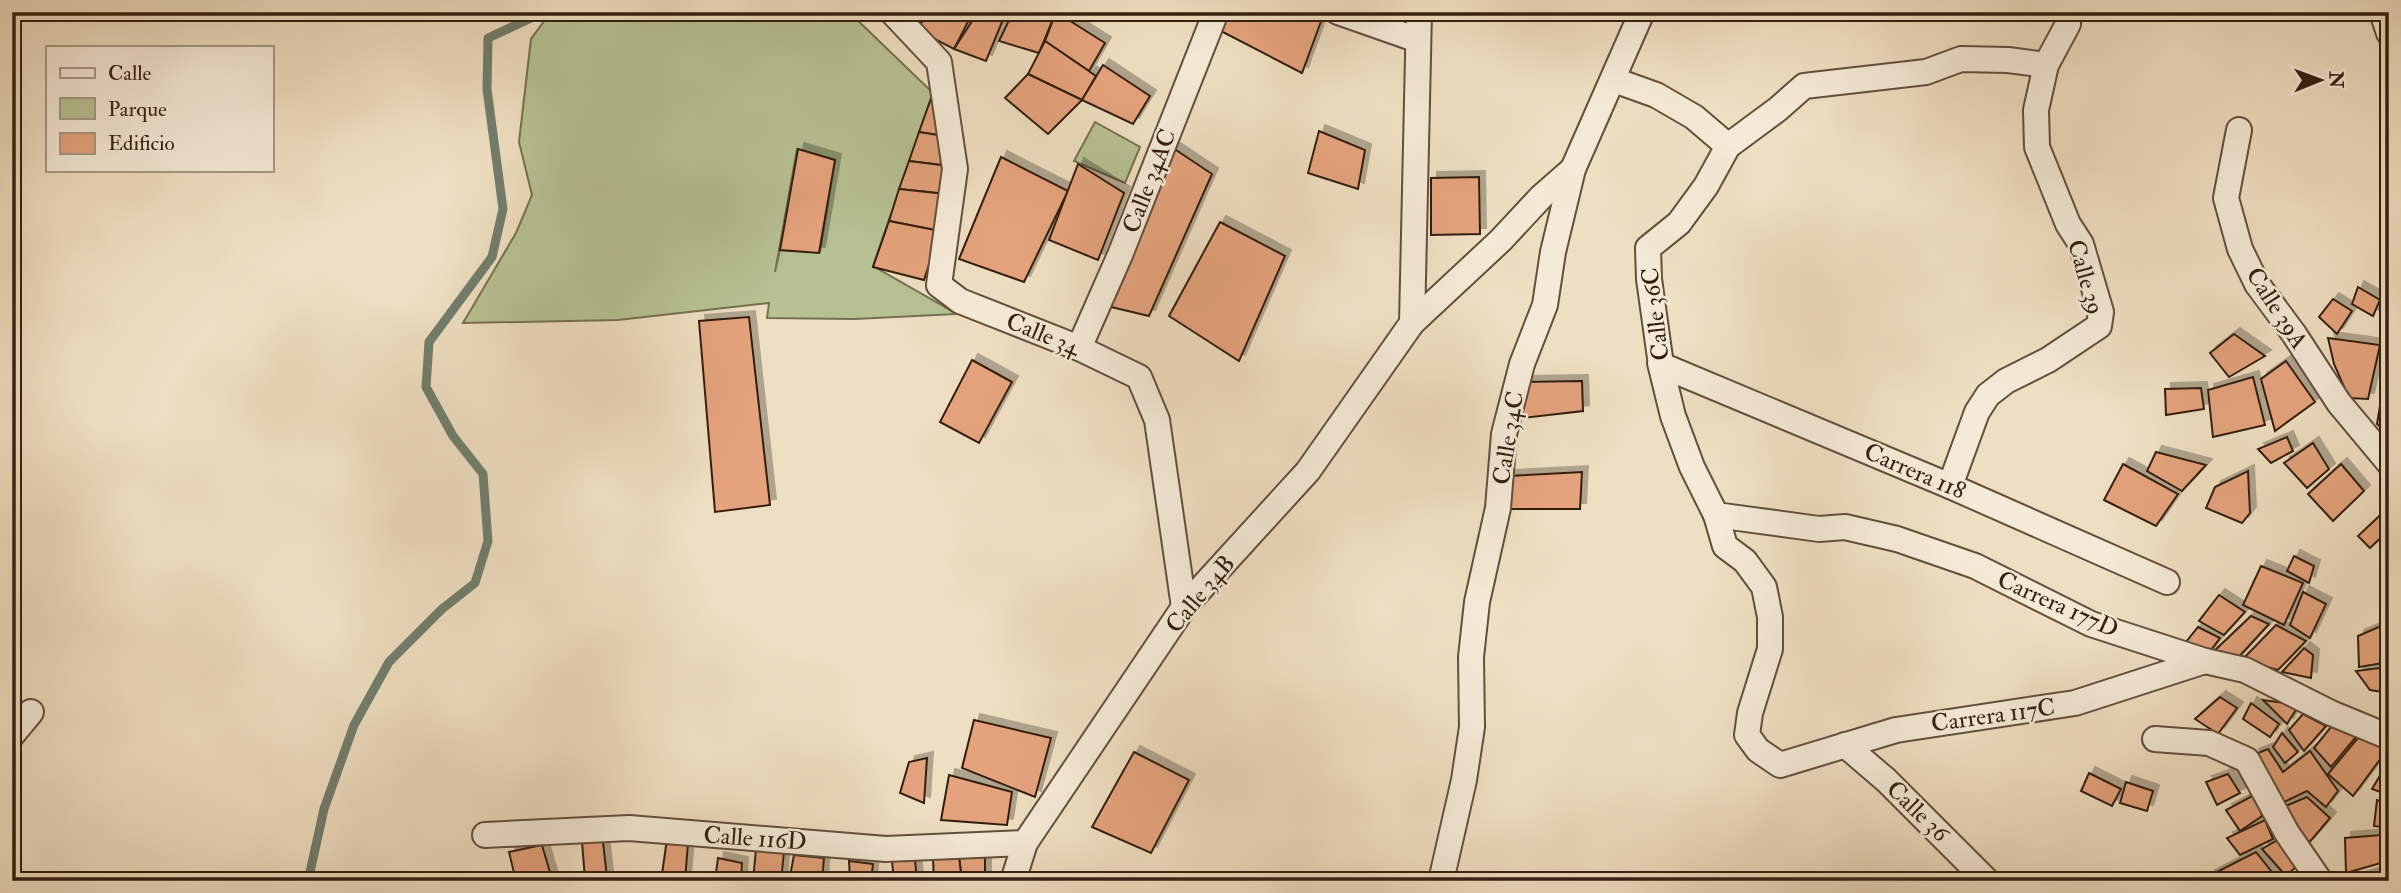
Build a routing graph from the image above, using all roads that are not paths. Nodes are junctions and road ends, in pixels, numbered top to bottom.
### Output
1 (892, 12) edge
2 (1216, 12) edge
3 (1338, 12) edge
4 (1419, 12) edge
5 (1642, 12) edge
6 (2068, 12) edge
7 (2382, 12) edge
8 (2389, 33) edge
9 (1418, 40) junction
10 (2046, 65) junction
11 (1614, 80) junction
12 (2239, 130) dead end
13 (1728, 146) junction
14 (1573, 169) junction
15 (1412, 323) junction
16 (1079, 348) junction
17 (1661, 365) junction
18 (2389, 463) edge
19 (1950, 486) junction
20 (1716, 515) junction
21 (2167, 582) dead end
22 (1184, 607) junction
23 (2204, 661) junction
24 (30, 712) dead end
25 (12, 735) edge
26 (2389, 737) edge
27 (2155, 739) dead end
28 (1845, 745) junction
29 (1780, 765) joint
30 (485, 835) dead end
31 (1025, 843) junction
32 (1013, 881) edge
33 (1441, 881) edge
34 (1987, 881) edge
35 (2320, 881) edge

1 - 16 street, Calle 34
2 - 16 street, Calle 34AC
3 - 9 street
4 - 9 street
5 - 11 street, Calle 34C
6 - 10 street, Calle 39
7 - 8 street
9 - 15 street
10 - 13 street, Calle 36C
10 - 19 street, Calle 39
11 - 13 street
11 - 14 street, Calle 34C
12 - 18 street, Calle 39A
13 - 17 street, Calle 36C
14 - 15 street, Calle 34B
14 - 33 street, Calle 34C
15 - 22 street, Calle 34B
16 - 22 street, Calle 34
17 - 19 street, Carrera 118
17 - 20 street, Calle 36C
19 - 21 street, Carrera 118
20 - 23 street, Carrera 177D
20 - 29 street, Calle 36C
22 - 31 street, Calle 34B
23 - 26 street, Carrera 177D
23 - 28 street, Carrera 117C
24 - 25 street
27 - 35 street
28 - 29 street, Carrera 117C
28 - 34 street, Calle 36
30 - 31 street, Calle 116D
31 - 32 street, Calle 34B

